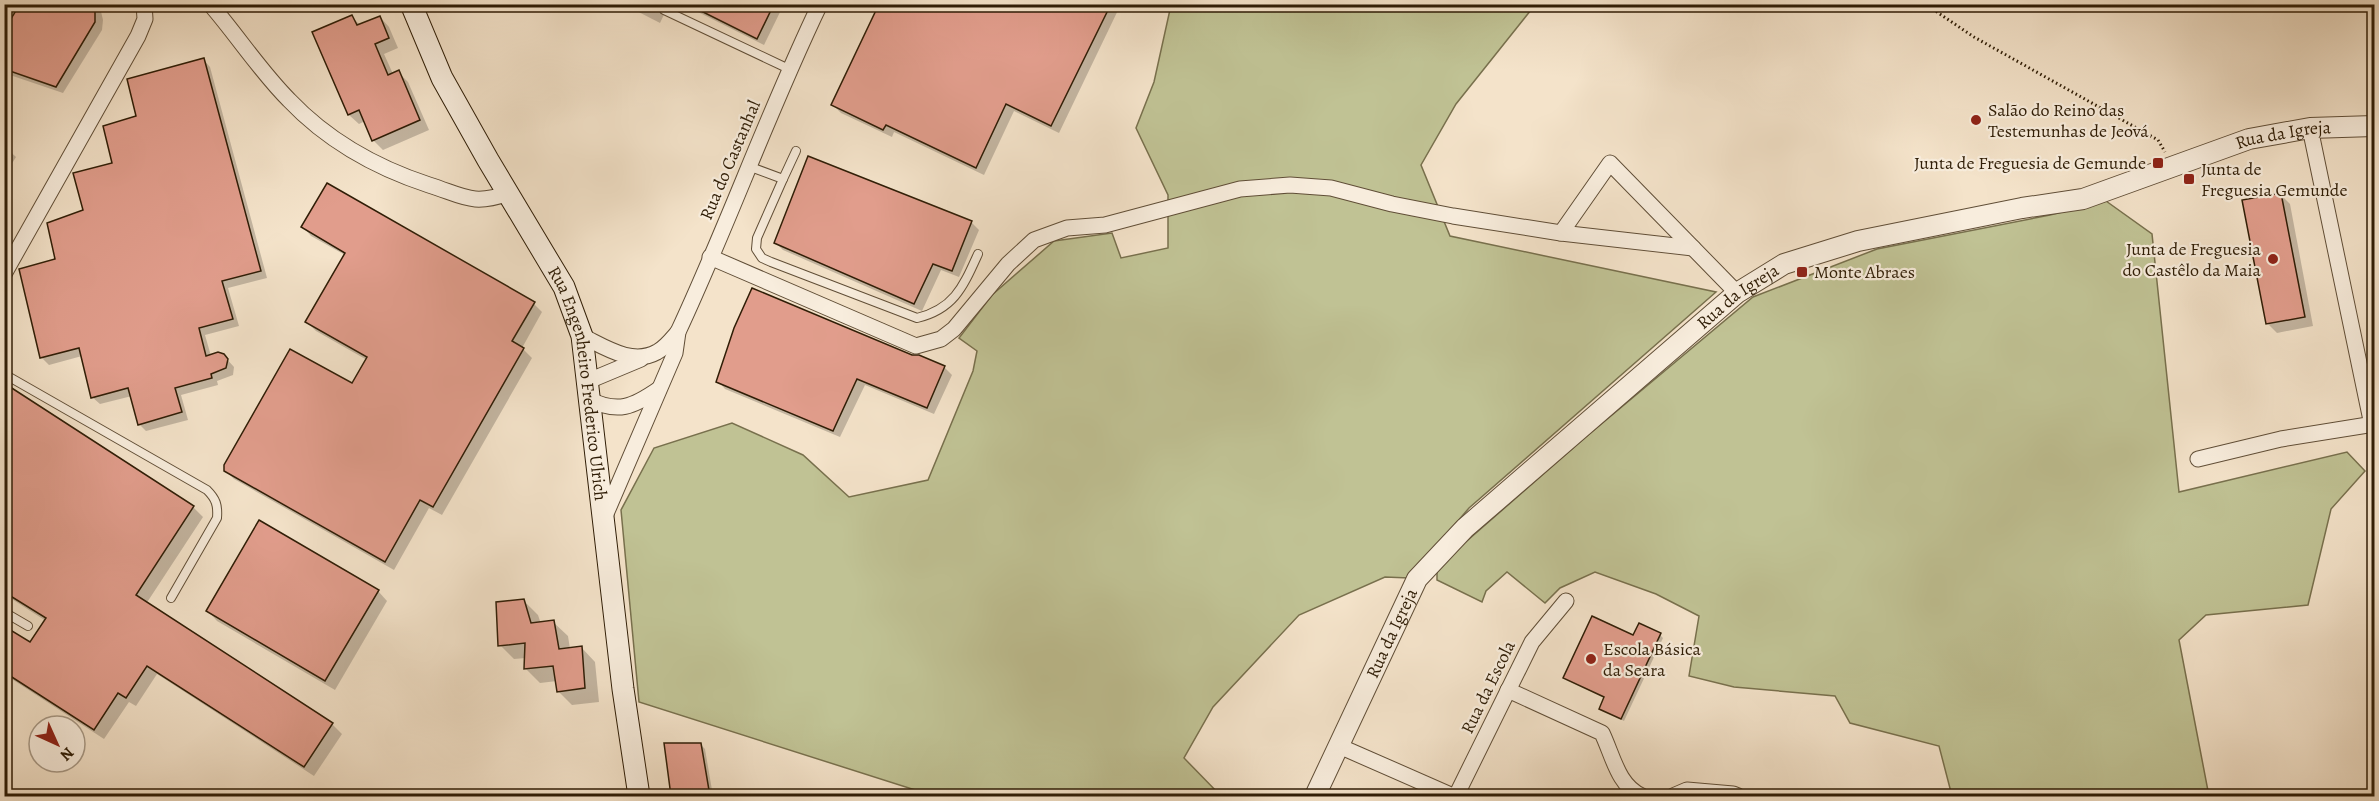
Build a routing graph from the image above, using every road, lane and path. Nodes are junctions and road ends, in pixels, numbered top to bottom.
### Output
1 (144, 4) edge
2 (210, 4) edge
3 (411, 4) edge
4 (820, 4) edge
5 (1925, 4) edge
6 (664, 10) dead end
7 (789, 69) junction
8 (2374, 126) edge
9 (2310, 128) junction
10 (796, 151) dead end
11 (748, 166) junction
12 (2174, 167) junction
13 (783, 179) junction
14 (509, 193) junction
15 (1561, 234) junction
16 (1693, 248) junction
17 (978, 254) dead end
18 (710, 257) junction
19 (4, 274) edge
20 (1737, 293) junction
21 (678, 332) junction
22 (582, 336) junction
23 (644, 358) junction
24 (4, 374) edge
25 (659, 389) junction
26 (587, 390) junction
27 (2373, 425) edge
28 (2198, 459) dead end
29 (604, 518) junction
30 (171, 598) dead end
31 (1566, 601) dead end
32 (4, 612) edge
33 (28, 626) dead end
34 (1508, 690) junction
35 (1339, 746) junction
36 (639, 796) edge
37 (1315, 796) edge
38 (1455, 796) edge
39 (1642, 796) edge
40 (1673, 796) edge
41 (1738, 796) edge

1 - 19 street
2 - 14 street
3 - 14 main road, Rua Engenheiro Frederico Ulrich
4 - 7 street, Rua do Castanhal
5 - 12 path
6 - 7 lane
7 - 11 street, Rua do Castanhal
8 - 9 street, Rua da Igreja
9 - 12 street, Rua da Igreja
9 - 27 street
10 - 13 lane
11 - 13 lane
11 - 18 street, Rua do Castanhal
12 - 20 street, Rua da Igreja
13 - 17 lane
14 - 22 main road, Rua Engenheiro Frederico Ulrich
15 - 16 street
15 - 16 street
15 - 18 street
16 - 20 street
18 - 21 street, Rua do Castanhal
20 - 35 street, Rua da Igreja
21 - 23 street, Rua do Castanhal
21 - 25 street, Rua do Castanhal
22 - 23 street
22 - 26 main road, Rua Engenheiro Frederico Ulrich
23 - 26 street, Rua do Castanhal
24 - 30 lane
25 - 26 street
25 - 29 street, Rua do Castanhal
26 - 29 main road, Rua Engenheiro Frederico Ulrich
27 - 28 street
29 - 36 main road, Rua Engenheiro Frederico Ulrich
31 - 34 street, Rua da Escola
32 - 33 lane
34 - 38 street, Rua da Escola
34 - 39 street
35 - 37 street, Rua da Igreja
35 - 38 street
40 - 41 street

